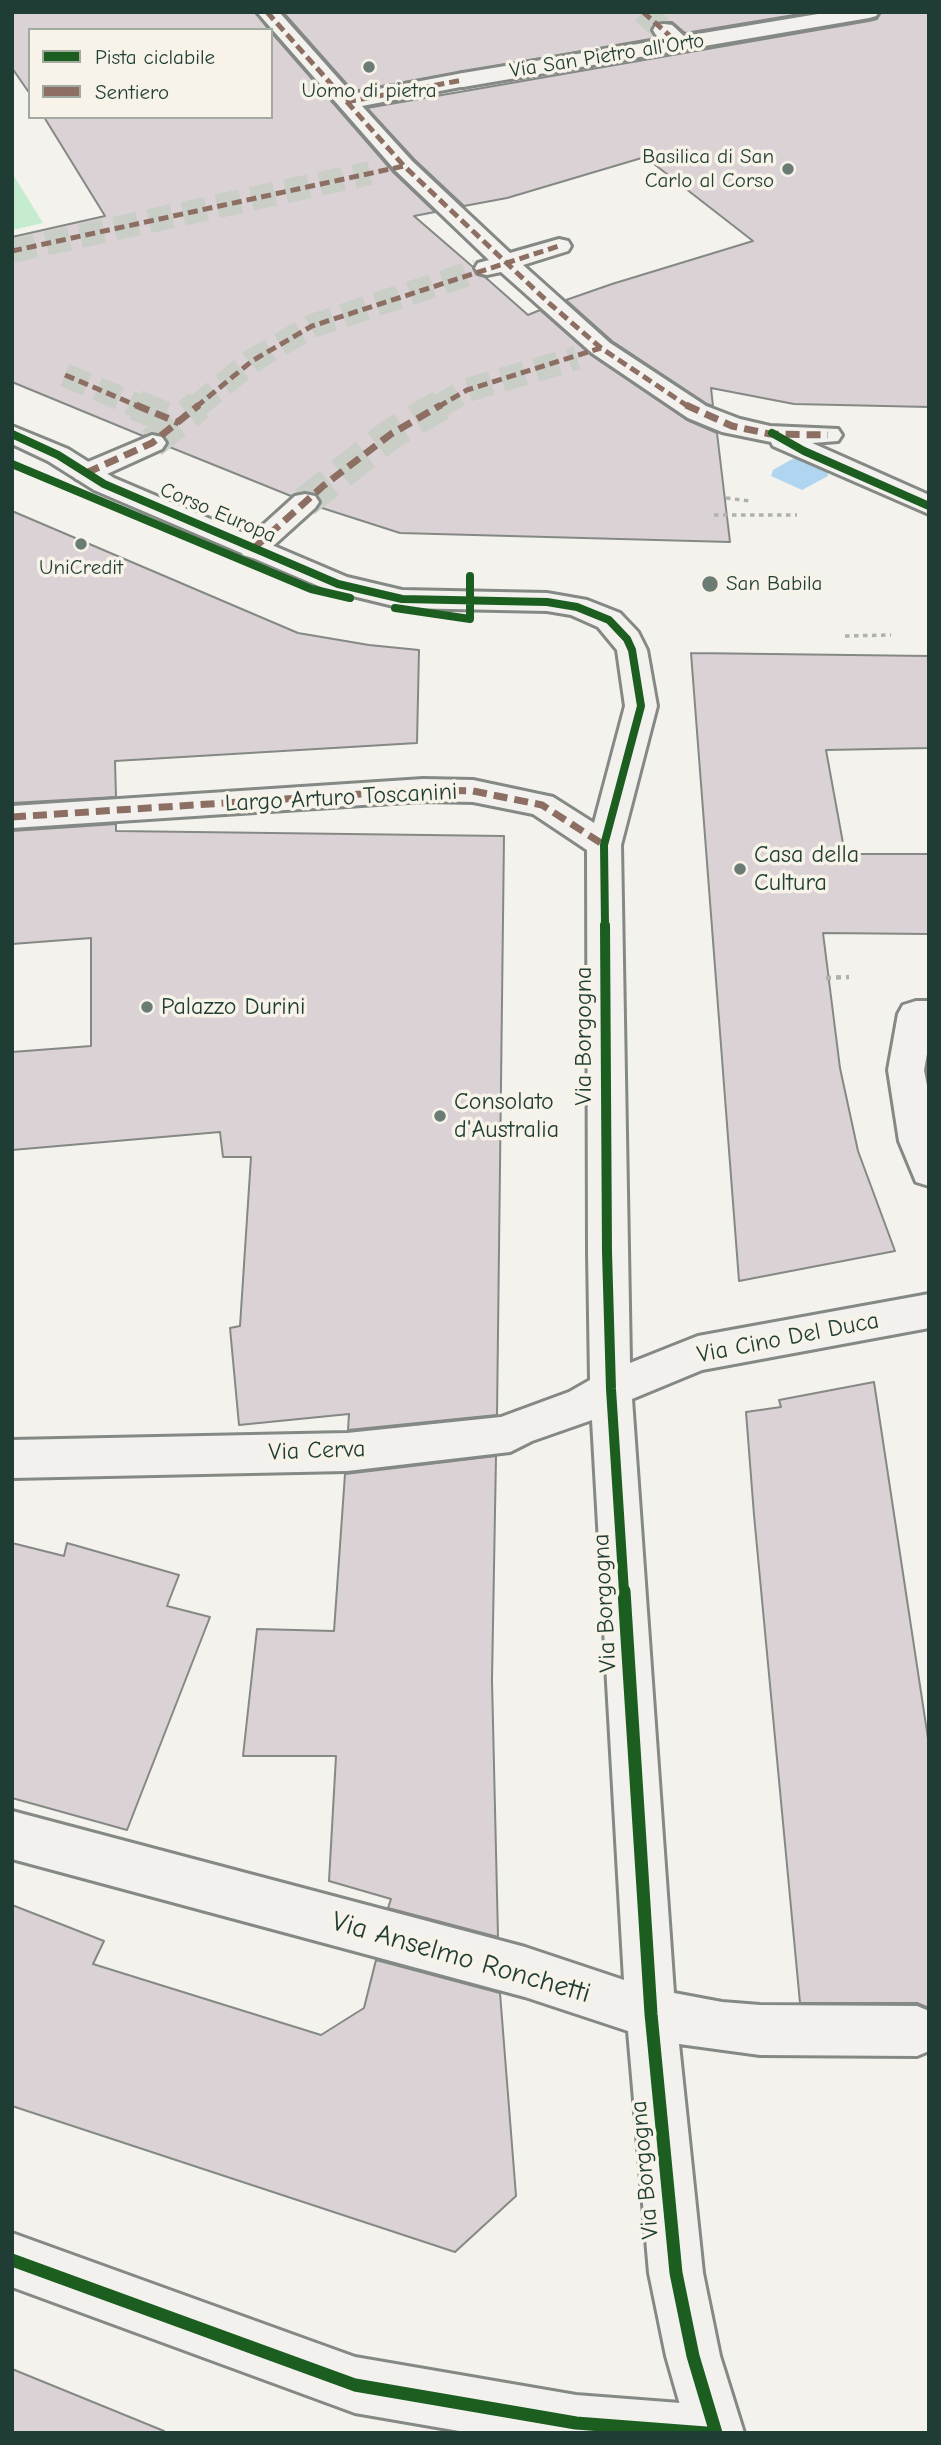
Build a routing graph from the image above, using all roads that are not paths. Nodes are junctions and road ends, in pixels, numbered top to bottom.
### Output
1 (267, 12) edge
2 (869, 12) edge
3 (346, 102) junction
4 (404, 166) junction
5 (370, 173) tunnel mouth
6 (559, 246) dead end
7 (506, 262) junction
8 (477, 271) tunnel mouth
9 (771, 433) junction
10 (12, 435) edge
11 (828, 435) dead end
12 (152, 443) tunnel mouth
13 (86, 473) junction
14 (305, 502) tunnel mouth
15 (929, 506) edge
16 (253, 549) junction
17 (12, 817) edge
18 (604, 845) junction
19 (929, 1014) edge
20 (929, 1171) edge
21 (929, 1311) edge
22 (611, 1389) junction
23 (12, 1459) edge
24 (12, 1835) edge
25 (651, 2014) junction
26 (917, 2031) dead end
27 (12, 2260) edge
28 (706, 2433) edge
29 (716, 2433) edge

1 - 3 street
2 - 3 street, Via San Pietro all'Orto
3 - 4 street
4 - 5 street
4 - 7 street
6 - 7 street
7 - 8 street
7 - 9 street
9 - 11 street
9 - 15 street
10 - 13 street, Corso Europa
12 - 13 street
13 - 16 street, Corso Europa
14 - 16 street
16 - 18 street, Corso Europa
17 - 18 street, Largo Arturo Toscanini
18 - 22 street, Via Borgogna
19 - 20 street
21 - 22 street, Via Cino Del Duca
22 - 23 street, Via Cerva
22 - 25 street, Via Borgogna
24 - 25 street, Via Anselmo Ronchetti
25 - 26 street, Via Anselmo Ronchetti
25 - 29 street, Via Borgogna
27 - 28 street

